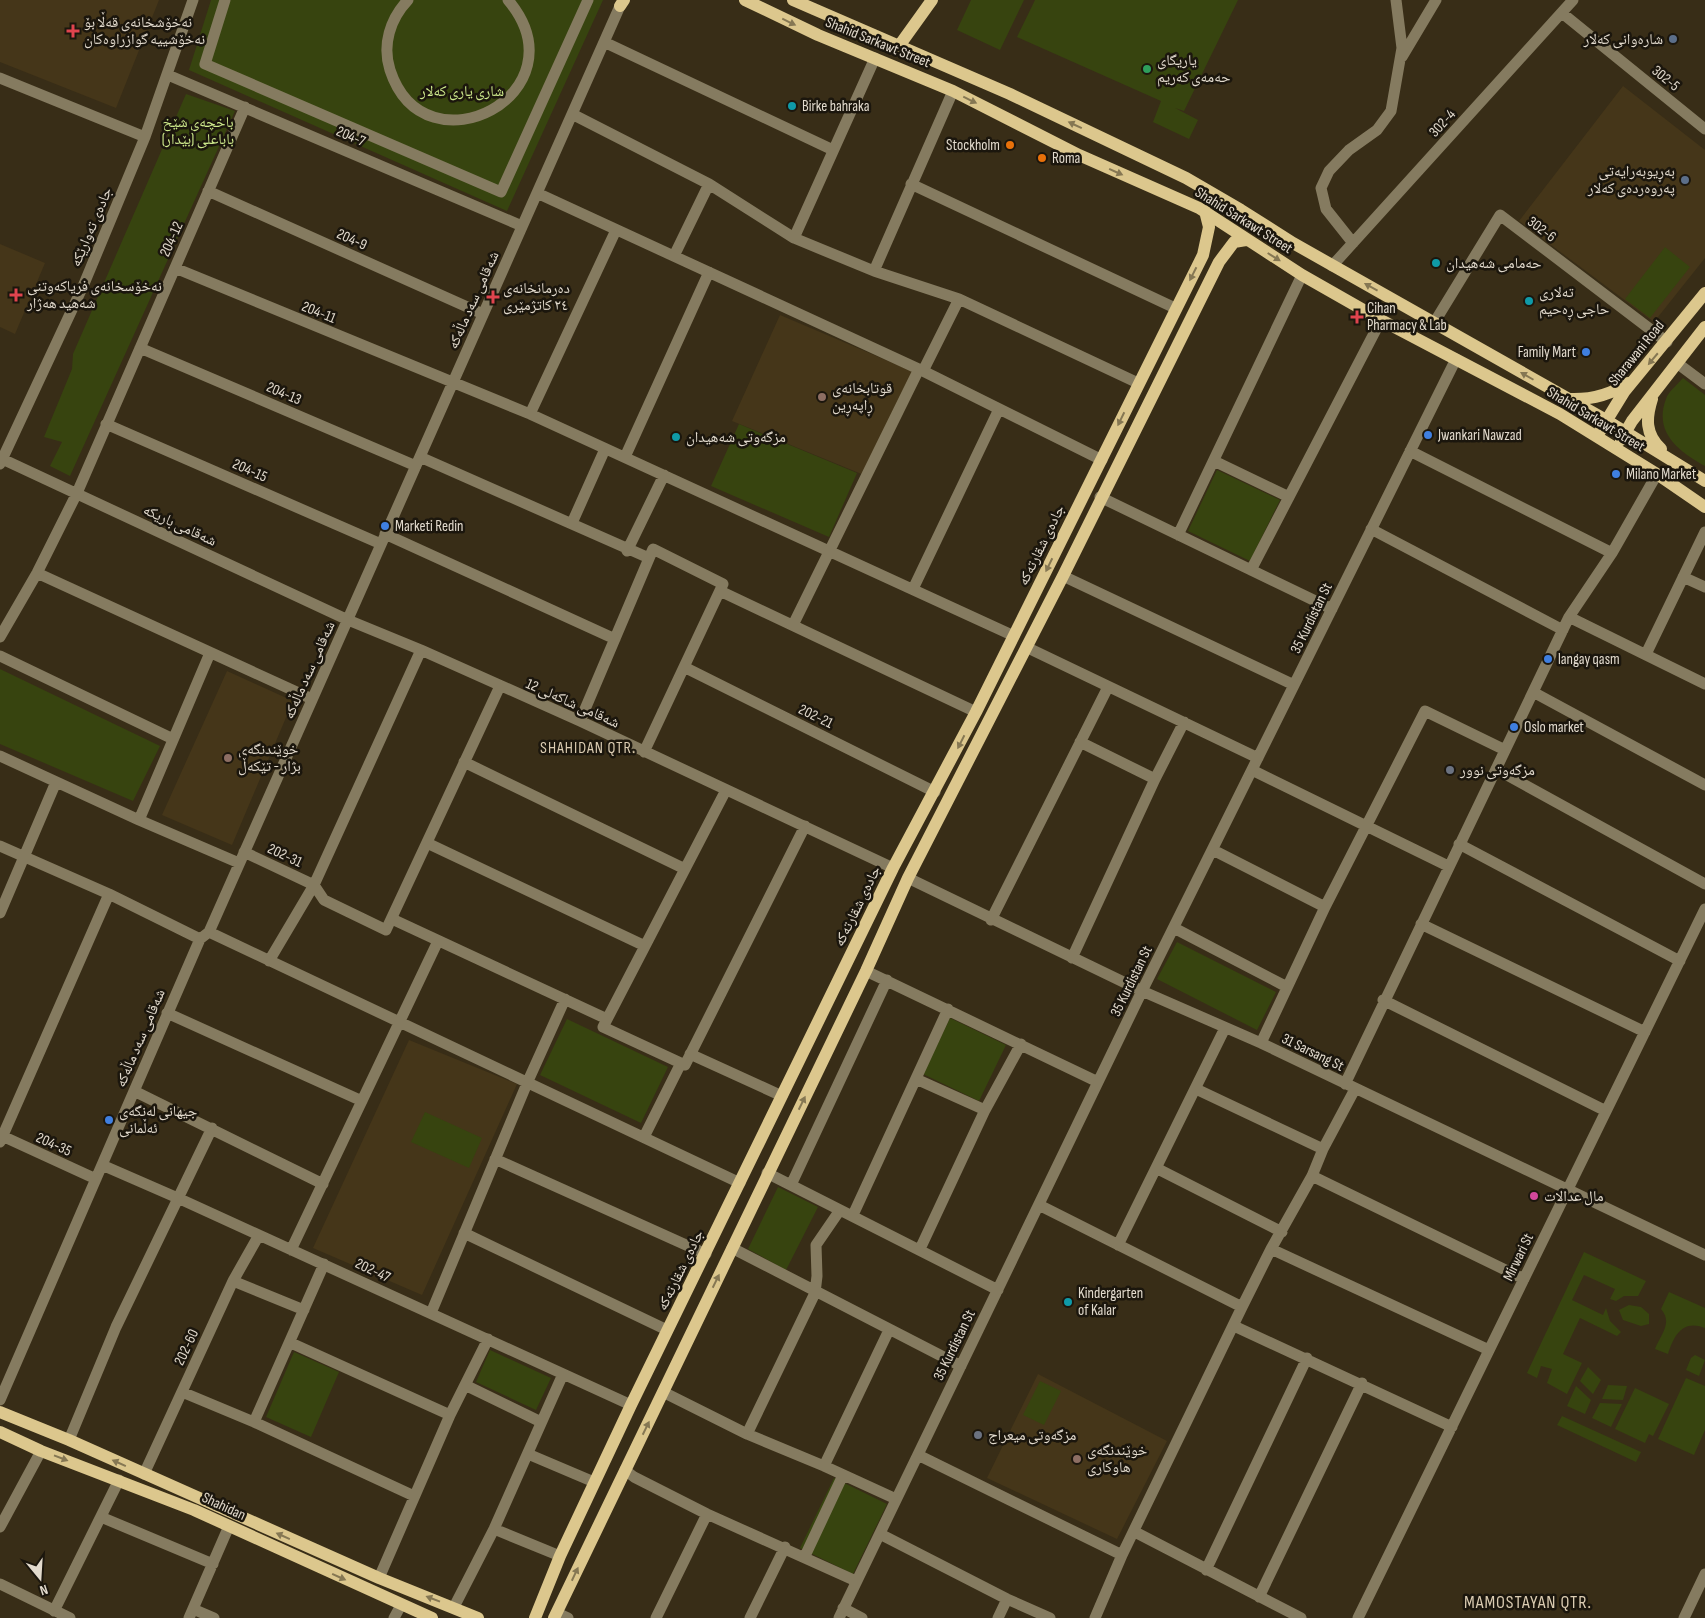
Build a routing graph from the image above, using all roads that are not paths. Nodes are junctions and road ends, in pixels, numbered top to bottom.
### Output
1 (193, 0) edge
2 (225, 0) edge
3 (396, 0) edge
4 (408, 0) edge
5 (508, 0) edge
6 (588, 0) edge
7 (746, 0) edge
8 (792, 0) edge
9 (932, 0) edge
10 (1396, 0) edge
11 (1436, 0) edge
12 (1573, 0) edge
13 (622, 2) edge
14 (398, 12) junction
15 (1562, 14) junction
16 (604, 42) junction
17 (899, 46) junction
18 (875, 58) junction
19 (1400, 60) junction
20 (168, 75) junction
21 (0, 78) edge
22 (953, 91) junction
23 (245, 107) junction
24 (572, 114) junction
25 (1705, 129) edge
26 (145, 137) junction
27 (833, 150) junction
28 (709, 184) junction
29 (911, 184) junction
30 (208, 191) junction
31 (537, 192) junction
32 (1205, 211) junction
33 (522, 226) junction
34 (616, 230) junction
35 (794, 238) junction
36 (1246, 240) junction
37 (1353, 243) junction
38 (1203, 255) junction
39 (674, 256) junction
40 (1219, 262) junction
41 (1332, 266) junction
42 (174, 268) junction
43 (874, 271) junction
44 (709, 272) junction
45 (1302, 275) junction
46 (1705, 293) edge
47 (959, 299) junction
48 (1176, 308) junction
49 (483, 314) junction
50 (1381, 320) junction
51 (1434, 323) junction
52 (1705, 327) edge
53 (1667, 342) junction
54 (140, 348) junction
55 (1456, 359) junction
56 (1678, 363) junction
57 (921, 370) junction
58 (1640, 374) junction
59 (453, 383) junction
60 (1138, 383) junction
61 (1705, 384) edge
62 (1654, 394) junction
63 (1568, 399) junction
64 (999, 409) junction
65 (530, 414) junction
66 (1606, 420) junction
67 (106, 424) junction
68 (1625, 432) junction
69 (1597, 436) junction
70 (1616, 448) junction
71 (605, 449) junction
72 (1410, 451) junction
73 (625, 457) junction
74 (1102, 460) junction
75 (1, 461) edge
76 (1214, 461) junction
77 (418, 462) junction
78 (1673, 462) junction
79 (1656, 474) junction
80 (664, 475) junction
81 (1705, 481) edge
82 (76, 493) junction
83 (1100, 497) junction
84 (1289, 497) junction
85 (1705, 507) edge
86 (572, 523) junction
87 (1371, 529) junction
88 (1705, 532) edge
89 (1178, 535) junction
90 (383, 539) junction
91 (628, 551) junction
92 (831, 551) junction
93 (1612, 553) junction
94 (649, 558) junction
95 (1251, 570) junction
96 (37, 573) junction
97 (1062, 576) junction
98 (1683, 577) junction
99 (1705, 587) edge
100 (913, 589) junction
101 (720, 591) junction
102 (1332, 609) junction
103 (1569, 617) junction
104 (348, 620) junction
105 (793, 625) junction
106 (1563, 630) junction
107 (1014, 636) junction
108 (0, 637) edge
109 (615, 639) junction
110 (1026, 647) junction
111 (421, 650) junction
112 (210, 652) junction
113 (1646, 654) junction
114 (0, 656) edge
115 (684, 667) junction
116 (1705, 684) edge
117 (1294, 685) junction
118 (500, 686) junction
119 (1108, 687) junction
120 (1533, 692) junction
121 (312, 699) junction
122 (976, 712) junction
123 (580, 721) junction
124 (1184, 722) junction
125 (173, 739) junction
126 (1080, 742) junction
127 (1505, 750) junction
128 (644, 752) junction
129 (0, 756) edge
130 (1258, 758) junction
131 (464, 762) junction
132 (1496, 769) junction
133 (1252, 770) junction
134 (1155, 779) junction
135 (56, 782) junction
136 (1705, 785) edge
137 (726, 790) junction
138 (935, 792) junction
139 (139, 820) junction
140 (805, 826) junction
141 (1367, 828) junction
142 (427, 843) junction
143 (1459, 844) junction
144 (0, 846) edge
145 (1213, 850) junction
146 (26, 857) junction
147 (242, 857) junction
148 (1448, 866) junction
149 (893, 868) junction
150 (685, 869) junction
151 (908, 878) junction
152 (1705, 884) edge
153 (314, 885) junction
154 (110, 894) junction
155 (1324, 907) junction
156 (1705, 909) edge
157 (0, 913) edge
158 (392, 919) junction
159 (992, 920) junction
160 (1421, 924) junction
161 (1174, 928) junction
162 (204, 935) junction
163 (438, 941) junction
164 (645, 946) junction
165 (1072, 958) junction
166 (268, 961) junction
167 (1680, 961) junction
168 (866, 971) junction
169 (887, 980) junction
170 (1287, 987) junction
171 (1142, 992) junction
172 (565, 1000) junction
173 (1383, 1000) junction
174 (948, 1009) junction
175 (167, 1013) junction
176 (607, 1019) junction
177 (400, 1021) junction
178 (1226, 1028) junction
179 (1645, 1032) junction
180 (1261, 1043) junction
181 (1020, 1044) junction
182 (690, 1054) junction
183 (681, 1063) junction
184 (916, 1079) junction
185 (528, 1081) junction
186 (1098, 1082) junction
187 (1350, 1087) junction
188 (1196, 1089) junction
189 (134, 1091) junction
190 (782, 1096) junction
191 (362, 1101) junction
192 (985, 1110) junction
193 (1606, 1111) junction
194 (772, 1120) junction
195 (790, 1126) junction
196 (212, 1128) junction
197 (644, 1137) junction
198 (1, 1138) edge
199 (1323, 1149) junction
200 (495, 1159) junction
201 (102, 1165) junction
202 (1156, 1168) junction
203 (767, 1173) junction
204 (1312, 1176) junction
205 (96, 1179) junction
206 (740, 1183) junction
207 (323, 1184) junction
208 (791, 1185) junction
209 (1568, 1189) junction
210 (180, 1199) junction
211 (1039, 1205) junction
212 (840, 1210) junction
213 (853, 1215) junction
214 (1282, 1232) junction
215 (464, 1233) junction
216 (259, 1234) junction
217 (1118, 1245) junction
218 (732, 1248) junction
219 (920, 1249) junction
220 (1271, 1249) junction
221 (292, 1250) junction
222 (706, 1254) junction
223 (1705, 1255) edge
224 (324, 1264) junction
225 (1524, 1278) junction
226 (233, 1281) junction
227 (998, 1290) junction
228 (815, 1293) junction
229 (1242, 1307) junction
230 (304, 1310) junction
231 (431, 1313) junction
232 (1234, 1326) junction
233 (668, 1330) junction
234 (890, 1330) junction
235 (488, 1339) junction
236 (291, 1343) junction
237 (1489, 1350) junction
238 (1307, 1358) junction
239 (961, 1366) junction
240 (563, 1374) junction
241 (1362, 1384) junction
242 (465, 1385) junction
243 (182, 1392) junction
244 (664, 1392) junction
245 (0, 1400) edge
246 (631, 1405) junction
247 (0, 1412) edge
248 (450, 1415) junction
249 (254, 1422) junction
250 (541, 1422) junction
251 (1452, 1427) junction
252 (0, 1432) edge
253 (747, 1434) junction
254 (69, 1440) junction
255 (41, 1451) junction
256 (528, 1454) junction
257 (918, 1455) junction
258 (824, 1466) junction
259 (625, 1470) junction
260 (144, 1474) junction
261 (843, 1475) junction
262 (119, 1480) junction
263 (594, 1482) junction
264 (414, 1496) junction
265 (197, 1497) junction
266 (896, 1499) junction
267 (194, 1510) junction
268 (707, 1514) junction
269 (101, 1517) junction
270 (229, 1526) junction
271 (0, 1527) edge
272 (494, 1529) junction
273 (1134, 1532) junction
274 (880, 1534) junction
275 (785, 1547) junction
276 (1122, 1555) junction
277 (560, 1556) junction
278 (805, 1556) junction
279 (213, 1564) junction
280 (1206, 1570) junction
281 (1705, 1574) edge
282 (379, 1578) junction
283 (856, 1582) junction
284 (0, 1584) edge
285 (1259, 1597) junction
286 (1007, 1599) junction
287 (401, 1605) junction
288 (454, 1607) junction
289 (54, 1611) junction
290 (841, 1613) edge
291 (191, 1614) edge
292 (560, 1616) edge
293 (1098, 1617) edge
294 (70, 1618) edge
295 (214, 1618) edge
296 (394, 1618) edge
297 (432, 1618) edge
298 (478, 1618) edge
299 (535, 1618) edge
300 (656, 1618) edge
301 (750, 1618) edge
302 (862, 1618) edge
303 (998, 1618) edge
304 (1050, 1618) edge
305 (1301, 1618) edge
306 (1358, 1618) edge
307 (1684, 1618) edge

1 - 20 street, جادەی تەوارێکە
2 - 6 street
3 - 14 street
4 - 14 street
5 - 14 street
7 -> 18 main road, Shahid Sarkawt Street
8 - 17 main road, Shahid Sarkawt Street
9 - 17 main road
10 - 19 street
11 - 19 street
12 - 15 street, 302-4
13 - 16 street, شەقامی سەد ماڵەکە
15 - 25 street, 302-5
15 - 37 street, 302-4
16 - 24 street, شەقامی سەد ماڵەکە
16 - 27 street
41 -> 17 main road, Shahid Sarkawt Street
18 - 22 main road, Shahid Sarkawt Street
18 - 27 street
19 - 37 street
20 - 23 street, 204-7
20 - 26 street, جادەی تەوارێکە
21 - 26 street
22 - 29 street
22 -> 32 main road, Shahid Sarkawt Street
23 - 30 street, 204-12
23 - 33 street, 204-7
24 - 28 street
24 - 31 street, شەقامی سەد ماڵەکە
26 - 75 street, جادەی تەوارێکە
27 - 35 street
28 - 35 street
28 - 39 street
29 - 43 street
29 - 48 street
30 - 42 street, 204-12
30 - 49 street, 204-9
31 - 33 street, شەقامی سەد ماڵەکە
31 - 34 street
32 - 36 main road, Shahid Sarkawt Street
32 - 38 main road, جادەی شقارتەکە
33 - 49 street, شەقامی سەد ماڵەکە
34 - 39 street
34 - 65 street
35 - 43 street
36 - 40 main road
36 -> 45 main road, Shahid Sarkawt Street
37 - 41 street, 302-4
38 - 40 main road
38 -> 48 main road, جادەی شقارتەکە
39 - 44 street
40 - 83 main road
51 -> 41 main road, Shahid Sarkawt Street
42 - 54 street, 204-12
42 - 59 street, 204-11
43 - 47 street
44 - 57 street
44 - 73 street
45 - 50 main road, Shahid Sarkawt Street
45 - 76 street
46 - 53 main road, Sharawani Road
47 - 57 street
47 - 60 street
48 - 60 main road, جادەی شقارتەکە
49 - 59 street, شەقامی سەد ماڵەکە
50 - 55 main road, Shahid Sarkawt Street
50 - 84 street
51 - 53 street, 302-6
63 -> 51 main road, Shahid Sarkawt Street
52 - 56 main road
53 -> 58 main road, Sharawani Road
54 - 67 street, 204-12
54 - 77 street, 204-13
55 - 69 main road, Shahid Sarkawt Street
55 - 72 street, 35 Kurdistan St
56 - 61 street
56 - 62 main road
57 - 64 street
57 - 92 street
58 - 63 main road
58 - 66 main road, Sharawani Road
59 - 65 street, 204-11
59 - 77 street, شەقامی سەد ماڵەکە
60 -> 74 main road, جادەی شقارتەکە
62 - 68 main road
62 - 78 main road
63 - 66 main road, Shahid Sarkawt Street
64 - 74 street
64 - 100 street
65 - 71 street, 204-11
66 - 68 main road, Shahid Sarkawt Street
66 - 69 main road, Sharawani Road
67 - 82 street, 204-12
67 - 90 street, 204-15
68 - 70 main road
68 - 78 main road, Shahid Sarkawt Street
69 - 70 main road, Shahid Sarkawt Street
70 - 79 main road, Shahid Sarkawt Street
71 - 73 street, 204-11
71 - 86 street
72 - 87 street, 35 Kurdistan St
72 - 93 street
73 - 80 street, 204-11
74 -> 107 main road, جادەی شقارتەکە
75 - 82 street, شەقامی باریکە
76 - 84 street
76 - 89 street
77 - 86 street, 204-13
77 - 90 street, شەقامی سەد ماڵەکە
78 - 81 main road, Shahid Sarkawt Street
79 - 85 main road, Shahid Sarkawt Street
79 - 93 street
80 - 91 street
80 - 92 street, 204-11
82 - 96 street, 204-12
82 - 104 street, شەقامی باریکە
83 - 89 street
83 - 97 main road
84 - 95 street
86 - 91 street, 204-13
87 - 102 street, 35 Kurdistan St
87 - 106 street
88 - 98 street
89 - 95 street
90 - 104 street, شەقامی سەد ماڵەکە
90 - 109 street, 204-15
91 - 94 street, 204-13
92 - 100 street, 204-11
92 - 105 street
93 - 103 street
94 - 101 street
94 - 109 street
95 - 102 street
96 - 108 street, 204-12
96 - 112 street
97 - 110 main road
97 - 117 street
98 - 99 street
98 - 113 street
100 - 107 street, 204-11
101 - 105 street
101 - 115 street
102 - 117 street, 35 Kurdistan St
103 - 106 street
103 - 113 street
104 - 111 street, شەقامی شاکەلی 12
104 - 121 street, شەقامی سەد ماڵەکە
105 - 122 street
106 - 120 street
107 - 122 main road, جادەی شقارتەکە
109 - 123 street
110 - 119 street
110 - 151 main road
111 - 118 street, شەقامی شاکەلی 12
111 - 153 street
112 - 121 street
112 - 125 street
113 - 116 street
114 - 125 street
115 - 128 street
115 - 138 street, 202-21
117 - 130 street, 35 Kurdistan St
118 - 123 street, شەقامی شاکەلی 12
118 - 131 street
119 - 124 street
119 - 126 street
120 - 127 street
120 - 136 street
121 - 147 street, شەقامی سەد ماڵەکە
122 -> 138 main road, جادەی شقارتەکە
123 - 128 street, شەقامی شاکەلی 12
124 - 130 street
124 - 134 street
125 - 139 street
126 - 134 street
126 - 159 street
127 - 132 street
127 - 141 street
128 - 137 street, شەقامی شاکەلی 12
129 - 135 street, 202-31
130 - 133 street, 35 Kurdistan St
131 - 142 street
131 - 150 street
132 - 143 street
132 - 152 street
133 - 141 street
133 - 145 street, 35 Kurdistan St
134 - 165 street
135 - 139 street, 202-31
135 - 146 street
137 - 140 street, شەقامی شاکەلی 12
137 - 150 street
138 - 149 main road, جادەی شقارتەکە
139 - 147 street, 202-31
140 - 149 street, شەقامی شاکەلی 12
140 - 182 street
141 - 148 street
141 - 155 street
142 - 158 street
142 - 164 street
143 - 148 street
143 - 167 street
144 - 146 street
145 - 155 street
145 - 161 street, 35 Kurdistan St
146 - 154 street
146 - 157 street
147 - 153 street, 202-31
147 - 162 street, شەقامی سەد ماڵەکە
148 - 160 street
149 - 190 main road, جادەی شقارتەکە
150 - 164 street
151 - 159 street, 31 Sarsang St
151 - 168 main road
153 - 158 street
153 - 166 street
154 - 162 street
154 - 198 street
155 - 170 street
156 - 167 street, Mirwari St
158 - 163 street
159 - 165 street, 31 Sarsang St
160 - 173 street
160 - 179 street
161 - 170 street
161 - 171 street, 35 Kurdistan St
162 - 166 street
162 - 175 street, شەقامی سەد ماڵەکە
163 - 172 street
163 - 177 street
164 - 176 street
165 - 171 street, 31 Sarsang St
166 - 177 street
167 - 179 street, Mirwari St
168 - 169 street
195 -> 168 main road
169 - 174 street
169 - 208 street
170 - 180 street
171 - 178 street, 31 Sarsang St
171 - 186 street, 35 Kurdistan St
172 - 176 street
172 - 185 street
173 - 187 street
173 - 193 street
174 - 181 street
174 - 184 street
175 - 189 street, شەقامی سەد ماڵەکە
175 - 191 street
176 - 183 street
177 - 185 street
177 - 191 street
178 - 180 street, 31 Sarsang St
178 - 188 street
179 - 193 street, Mirwari St
180 - 187 street, 31 Sarsang St
181 - 186 street
181 - 192 street
182 - 183 street
182 - 190 street
183 - 197 street
184 - 192 street
184 - 213 street
185 - 197 street
185 - 200 street
186 - 211 street, 35 Kurdistan St
187 - 199 street
187 - 209 street, 31 Sarsang St
188 - 199 street
188 - 202 street
189 - 196 street
189 - 201 street, شەقامی سەد ماڵەکە
190 - 194 main road, جادەی شقارتەکە
191 - 207 street
192 - 219 street
193 - 209 street, Mirwari St
194 - 195 main road
194 - 206 main road, جادەی شقارتەکە
195 - 203 main road
196 - 207 street
196 - 210 street
197 - 206 street
198 - 205 street, 204-35
199 - 204 street
200 - 215 street
200 - 222 street
201 - 205 street, شەقامی سەد ماڵەکە
201 - 210 street, 202-47
202 - 214 street
202 - 217 street
203 - 208 street
203 - 218 main road
204 - 214 street
204 - 225 street
205 - 245 street, شەقامی سەد ماڵەکە
206 - 222 main road, جادەی شقارتەکە
207 - 221 street
208 - 212 street
209 - 223 street, 31 Sarsang St
209 - 225 street, Mirwari St
210 - 216 street, 202-47
210 - 254 street
211 - 217 street
211 - 227 street, 35 Kurdistan St
212 - 213 street
212 - 228 street
213 - 219 street
214 - 220 street
215 - 231 street
215 - 233 street
216 - 221 street, 202-47
216 - 226 street, 202-60
217 - 229 street
218 - 228 street
244 -> 218 main road
219 - 227 street
220 - 229 street
220 - 237 street
221 - 224 street, 202-47
222 - 233 main road, جادەی شقارتەکە
224 - 230 street
224 - 231 street, 202-47
225 - 237 street, Mirwari St
226 - 230 street
226 - 243 street, 202-60
227 - 239 street, 35 Kurdistan St
228 - 234 street
228 - 253 street
229 - 232 street
230 - 236 street
231 - 235 street, 202-47
232 - 238 street
232 - 273 street
233 - 246 main road, جادەی شقارتەکە
234 - 239 street
234 - 258 street
235 - 240 street, 202-47
235 - 242 street
236 - 248 street
236 - 249 street
237 - 251 street, Mirwari St
238 - 241 street
238 - 280 street
239 - 257 street, 35 Kurdistan St
240 - 246 street, 202-47
240 - 250 street
241 - 251 street
241 - 285 street
242 - 248 street
242 - 250 street
243 - 249 street
243 - 260 street, 202-60
244 - 253 street
259 -> 244 main road
246 - 263 main road, جادەی شقارتەکە
247 - 254 main road
248 - 264 street
249 - 264 street
250 - 256 street
251 - 306 street, Mirwari St
252 - 255 main road, Shahidan
253 - 258 street
260 -> 254 main road
255 -> 262 main road, Shahidan
255 - 271 street
256 - 263 street
256 - 272 street
257 - 266 street, 35 Kurdistan St
257 - 276 street
258 - 261 street
259 - 268 street
292 -> 259 main road
260 - 265 main road
261 - 266 street
261 - 278 street
262 - 267 main road, Shahidan
262 - 269 street
263 - 277 main road, جادەی شقارتەکە
264 - 282 street
265 - 267 main road
282 -> 265 main road
266 - 274 street, 35 Kurdistan St
267 - 270 main road, Shahidan
268 - 275 street
268 - 300 street
269 - 279 street
269 - 289 street
270 - 279 street
270 -> 287 main road, Shahidan
272 - 277 street
272 - 288 street
273 - 276 street
273 - 280 street
274 - 283 street, 35 Kurdistan St
274 - 286 street
275 - 278 street
275 - 301 street
276 - 293 street
277 - 299 main road, جادەی شقارتەکە
278 - 283 street
279 - 291 street
280 - 285 street
281 - 307 street
288 -> 282 main road
283 - 290 street, 35 Kurdistan St
284 - 289 street
285 - 305 street
286 - 303 street
286 - 304 street
287 - 296 street
287 - 297 main road, Shahidan
288 - 298 main road
289 - 294 street
290 - 302 street
291 - 295 street

